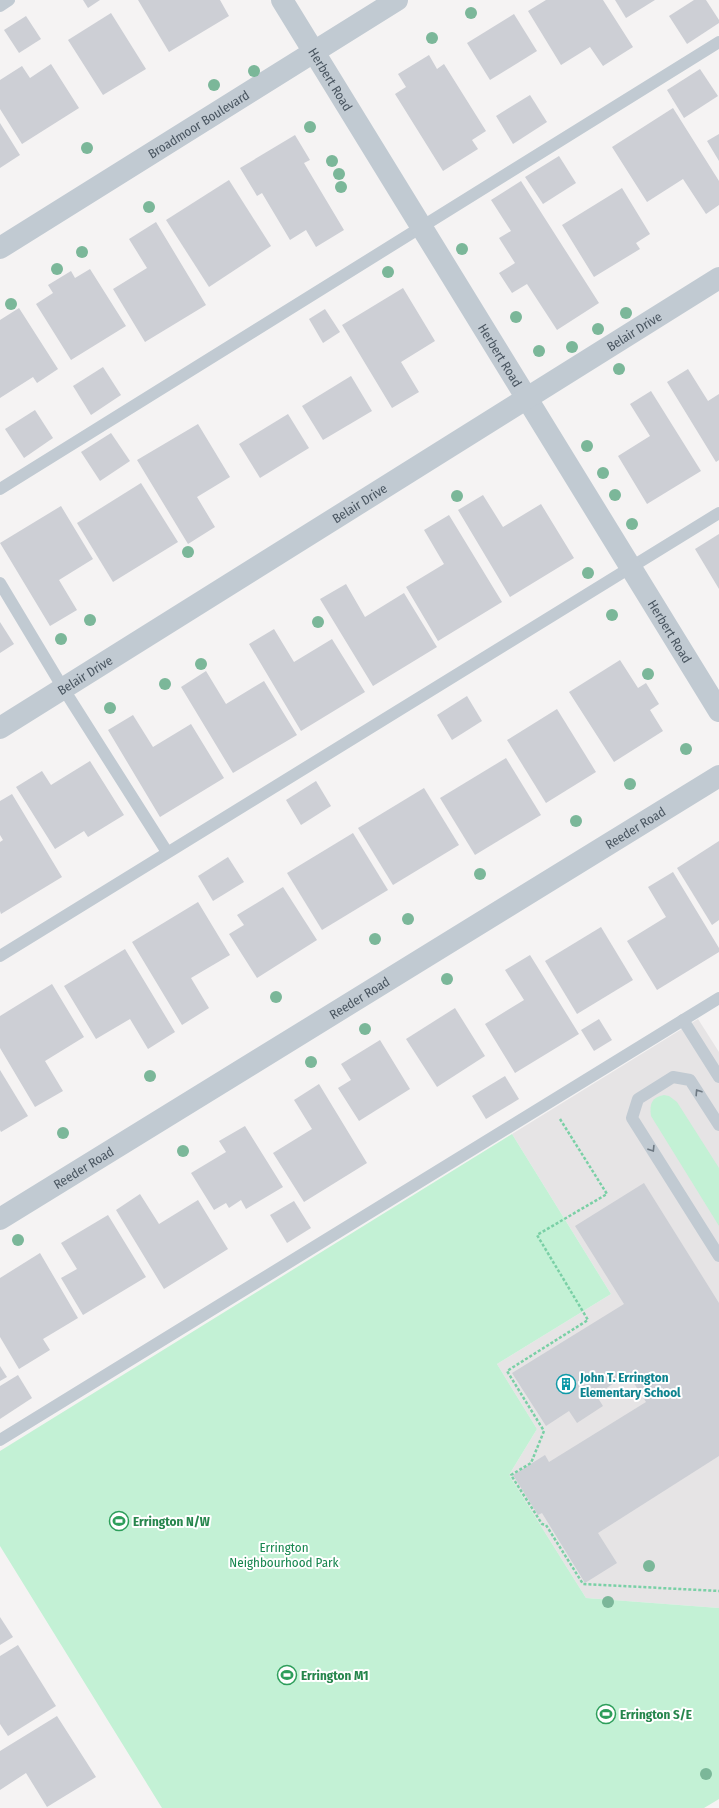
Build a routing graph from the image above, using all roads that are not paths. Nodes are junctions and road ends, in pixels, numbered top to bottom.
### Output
1 (9, 0) edge
2 (282, 0) edge
3 (397, 0) edge
4 (0, 6) edge
5 (719, 42) edge
6 (314, 53) junction
7 (420, 227) junction
8 (0, 248) edge
9 (719, 278) edge
10 (528, 398) junction
11 (0, 490) edge
12 (719, 514) edge
13 (632, 568) junction
14 (0, 583) edge
15 (64, 688) junction
16 (719, 711) edge
17 (0, 728) edge
18 (719, 776) edge
19 (167, 852) junction
20 (0, 956) edge
21 (719, 998) edge
22 (683, 1020) junction
23 (719, 1076) edge
24 (719, 1125) edge
25 (0, 1220) edge
26 (719, 1256) edge
27 (0, 1440) edge

1 - 4 lane
2 - 6 street, Herbert Road
3 - 6 street, Broadmoor Boulevard
5 - 7 lane
6 - 7 street, Herbert Road
6 - 8 street, Broadmoor Boulevard
7 - 10 street, Herbert Road
7 - 11 lane
9 - 10 street, Belair Drive
10 - 13 street, Herbert Road
10 - 15 street, Belair Drive
12 - 13 lane
13 - 16 street, Herbert Road
13 - 19 lane
14 - 15 lane
15 - 17 street, Belair Drive
15 - 19 lane
18 - 25 street, Reeder Road
19 - 20 lane
21 - 22 lane
22 - 23 lane
22 - 27 lane
24 -> 26 lane

